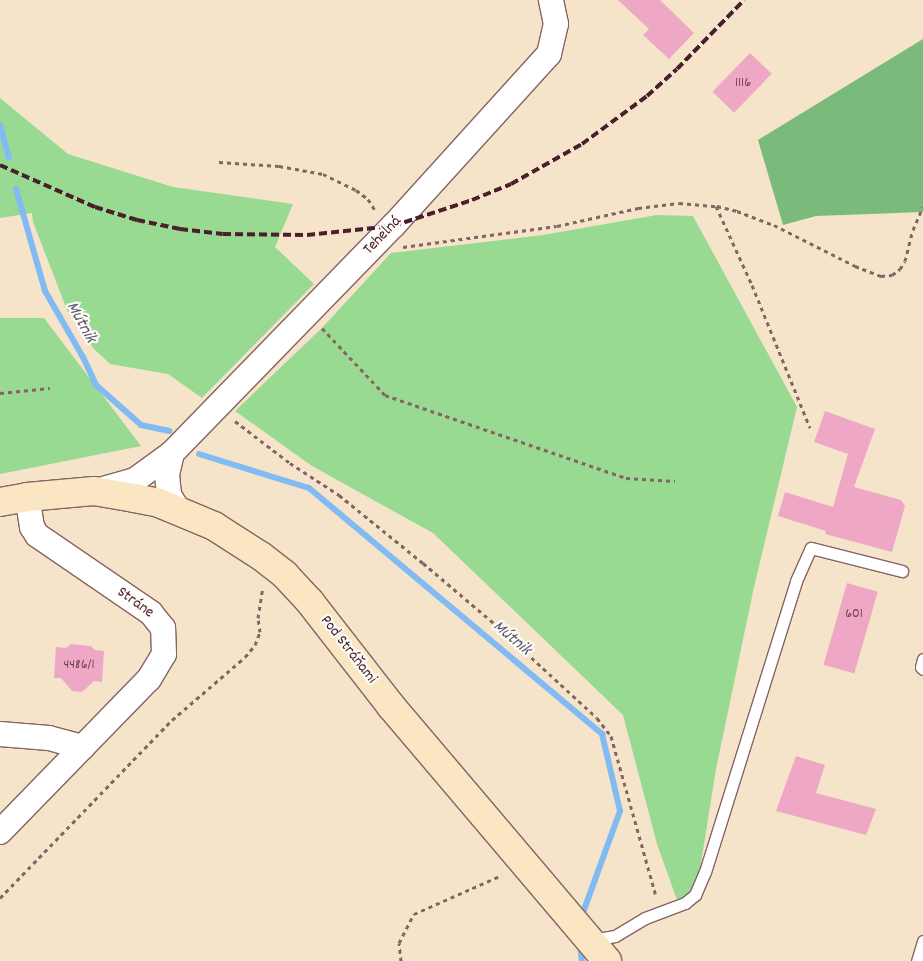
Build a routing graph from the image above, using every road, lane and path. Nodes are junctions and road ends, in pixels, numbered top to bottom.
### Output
1 (551, 0) edge
2 (219, 162) dead end
3 (716, 206) junction
4 (923, 207) edge
5 (379, 240) junction
6 (308, 313) junction
7 (50, 388) dead end
8 (0, 393) edge
9 (221, 402) junction
10 (810, 428) dead end
11 (172, 453) junction
12 (675, 481) dead end
13 (94, 491) junction
14 (27, 497) junction
15 (0, 502) edge
16 (179, 511) junction
17 (276, 568) junction
18 (902, 571) dead end
19 (923, 659) edge
20 (923, 669) edge
21 (0, 734) edge
22 (83, 747) junction
23 (0, 832) edge
24 (529, 870) junction
25 (0, 898) edge
26 (645, 918) junction
27 (585, 935) junction
28 (923, 941) edge
29 (401, 961) edge
30 (607, 961) edge
31 (917, 961) edge

1 - 5 street, Tehelná
2 - 5 path
3 - 4 path
3 - 5 path
3 - 10 path
5 - 6 street, Tehelná
6 - 9 street, Tehelná
6 - 12 path
7 - 8 path
9 - 11 street, Tehelná
9 - 26 path
11 - 13 street, Tehelná
11 - 16 street
13 - 14 street, Pod Stráňami
13 - 16 street, Pod Stráňami
14 - 15 street, Pod Stráňami
14 - 22 street, Stráne
16 - 17 street, Pod Stráňami
17 - 24 street, Pod Stráňami
17 - 25 path
18 - 26 lane
19 - 20 lane
21 - 22 street
22 - 23 street, Stráne
24 - 27 street, Pod Stráňami
24 - 29 path
26 - 27 lane
27 - 30 street, Pod Stráňami
28 - 31 lane

